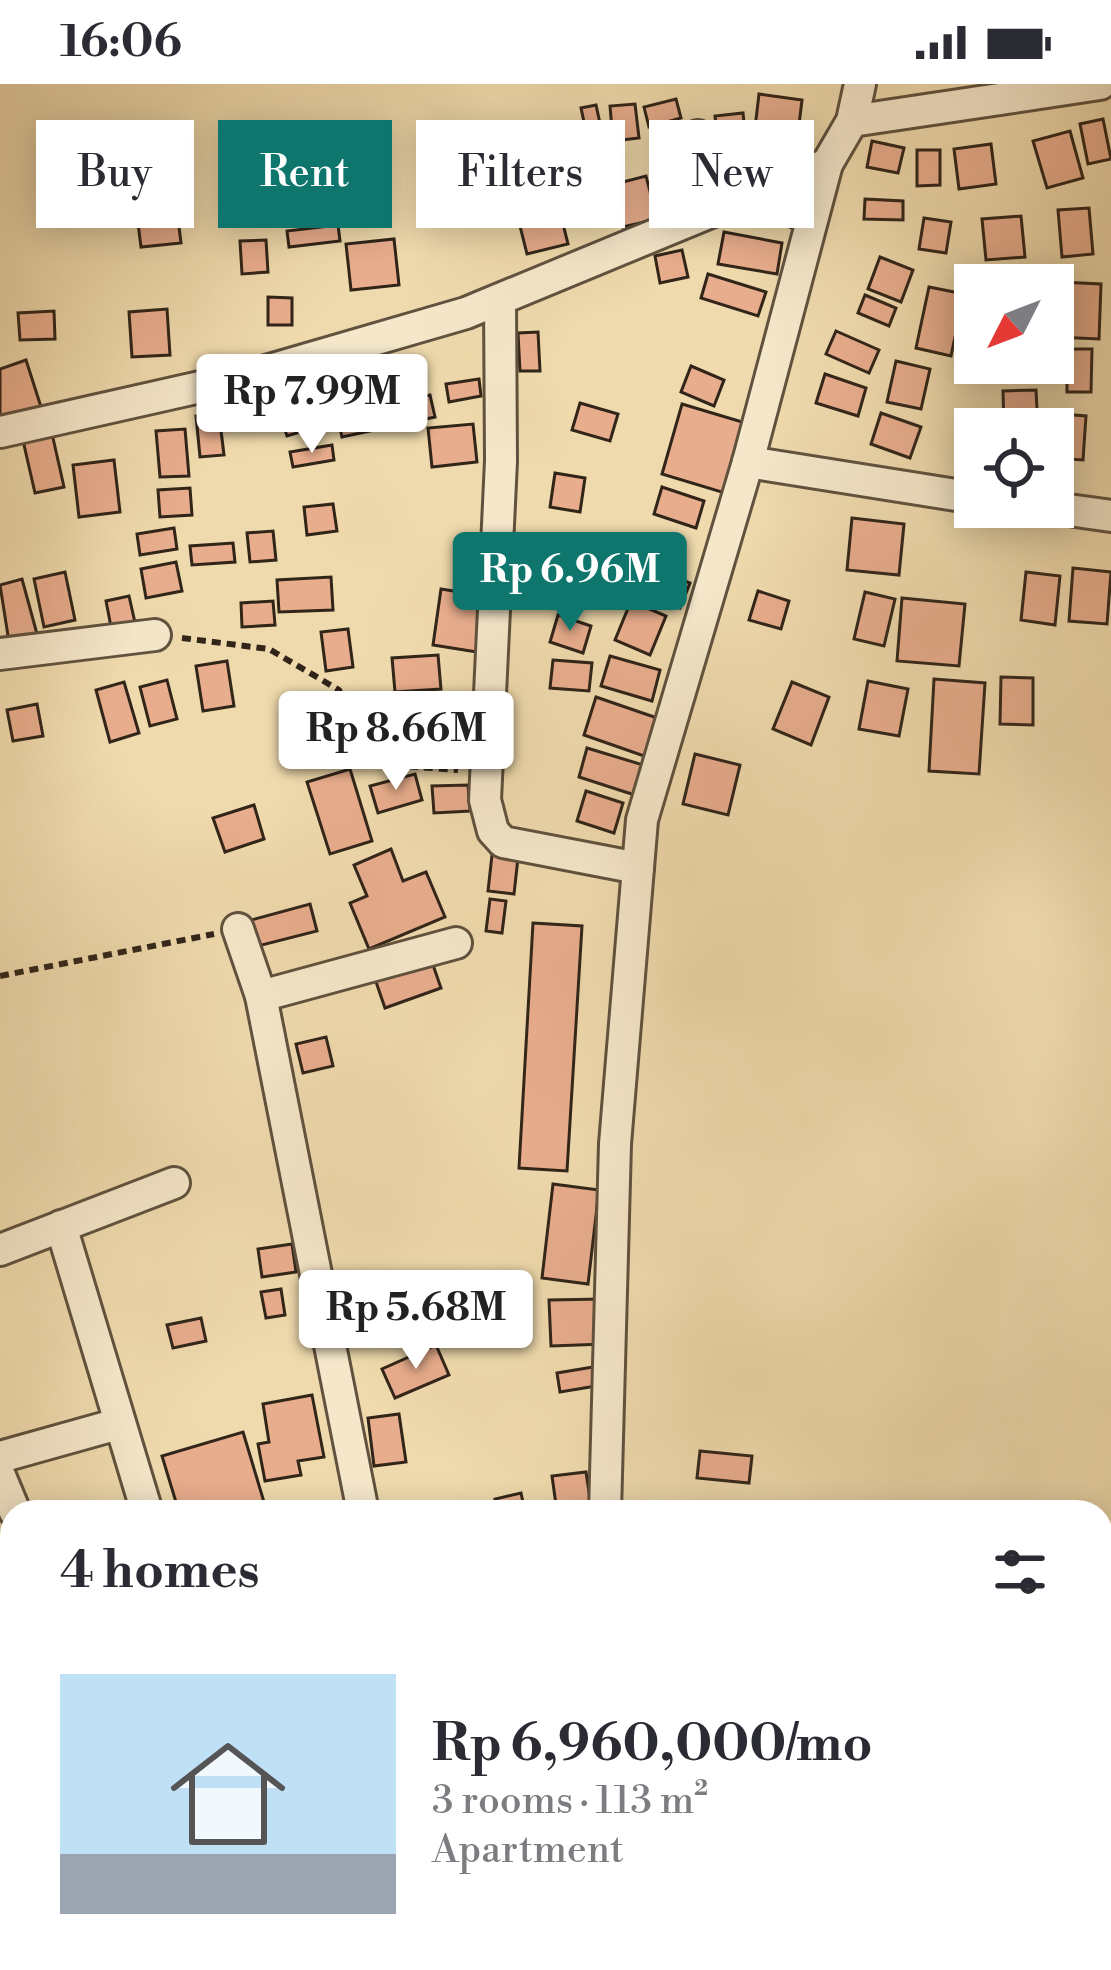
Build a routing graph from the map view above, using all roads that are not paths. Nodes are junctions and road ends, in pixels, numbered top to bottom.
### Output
1 (860, 84) edge
2 (1100, 84) edge
3 (852, 121) junction
4 (827, 164) junction
5 (814, 169) edge
6 (669, 228) edge
7 (500, 302) junction
8 (0, 432) edge
9 (748, 462) junction
10 (954, 495) edge
11 (1074, 511) edge
12 (1111, 516) edge
13 (155, 635) road end
14 (0, 654) edge
15 (638, 868) junction
16 (238, 929) road end
17 (456, 944) dead end
18 (261, 996) junction
19 (174, 1183) dead end
20 (61, 1226) junction
21 (0, 1250) edge
22 (118, 1424) junction
23 (0, 1457) edge
24 (143, 1500) edge
25 (361, 1500) edge
26 (605, 1500) edge

1 - 3 street
2 - 3 street
3 - 4 street
4 - 5 street
4 - 9 street
6 - 7 street
7 - 8 street
7 - 15 street
9 - 10 street
9 - 15 street
11 - 12 street
13 - 14 street
15 - 26 street
16 - 18 street
17 - 18 street
18 - 25 street
19 - 20 street
20 - 21 street
20 - 22 street
22 - 23 street
22 - 24 street

